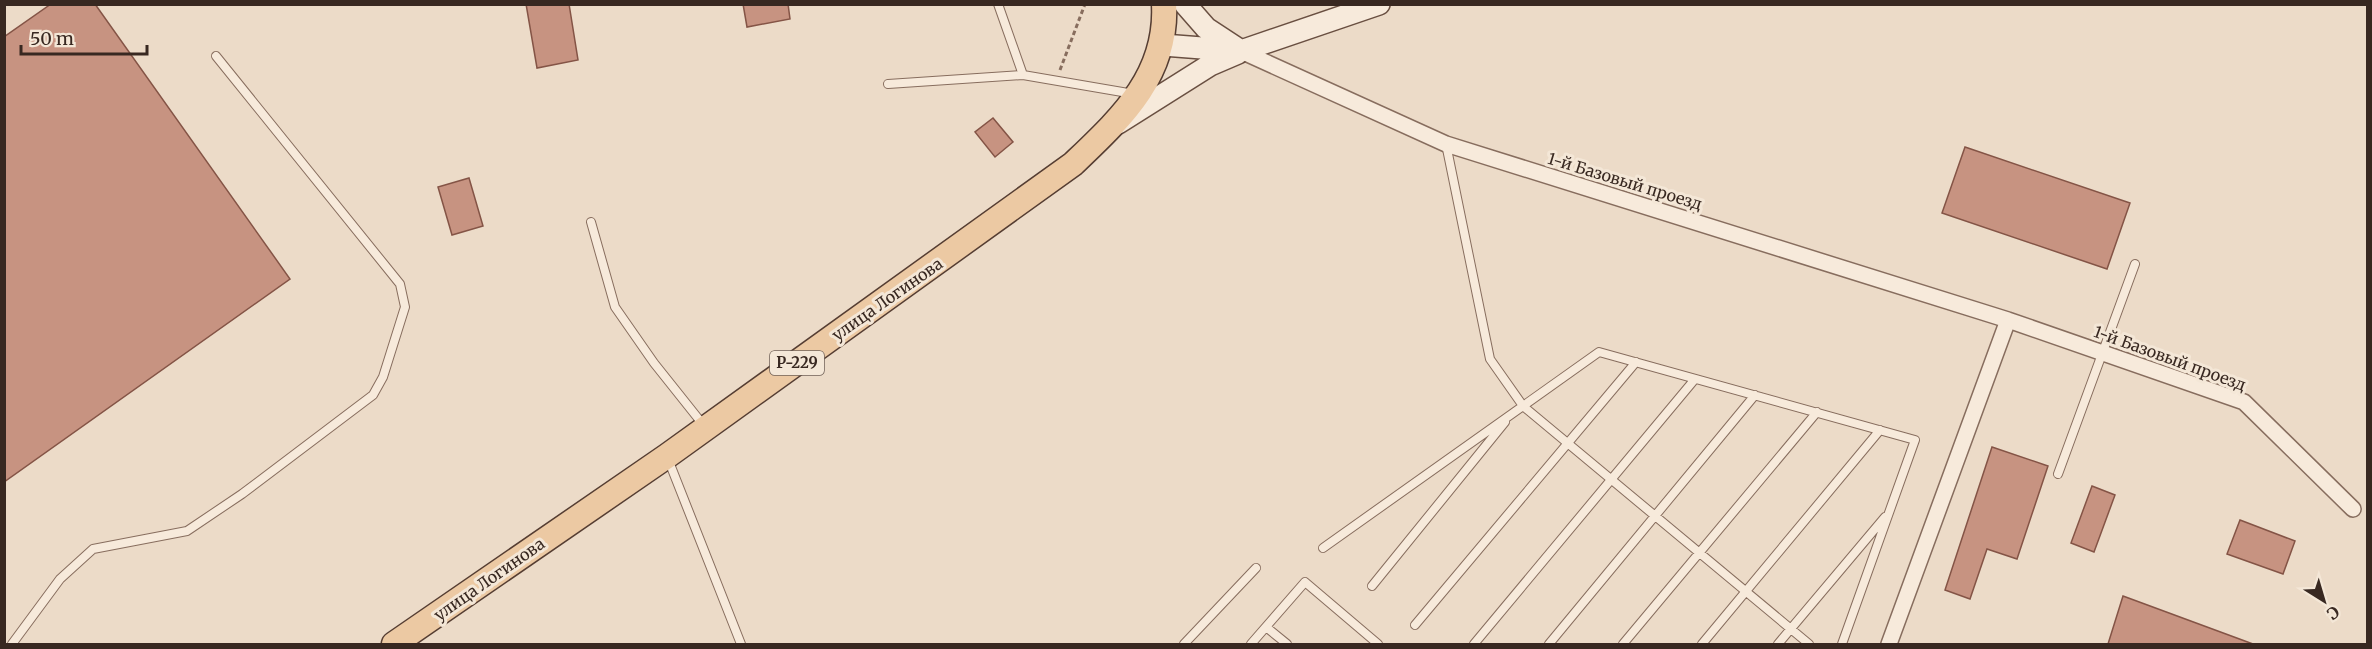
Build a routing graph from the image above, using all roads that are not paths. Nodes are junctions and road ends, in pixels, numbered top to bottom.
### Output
1 (998, 4) edge
2 (1164, 4) edge
3 (1185, 4) edge
4 (1379, 4) edge
5 (1162, 45) junction
6 (1241, 51) junction
7 (216, 56) dead end
8 (1023, 75) junction
9 (888, 84) dead end
10 (1140, 95) junction
11 (1112, 127) junction
12 (1446, 144) junction
13 (591, 222) dead end
14 (2135, 264) dead end
15 (2008, 320) junction
16 (2103, 352) junction
17 (1636, 362) junction
18 (1695, 378) junction
19 (1755, 395) junction
20 (1523, 406) junction
21 (1817, 412) junction
22 (1512, 414) junction
23 (706, 428) junction
24 (1880, 430) junction
25 (1568, 443) junction
26 (667, 456) junction
27 (2058, 474) dead end
28 (1611, 480) junction
29 (2353, 509) dead end
30 (1889, 513) junction
31 (1655, 516) junction
32 (1323, 548) dead end
33 (1699, 553) junction
34 (1256, 568) dead end
35 (1372, 586) dead end
36 (1746, 592) junction
37 (1415, 625) dead end
38 (1266, 627) junction
39 (1791, 630) junction
40 (12, 645) edge
41 (394, 645) edge
42 (741, 645) edge
43 (1184, 645) edge
44 (1251, 645) edge
45 (1287, 645) edge
46 (1378, 645) edge
47 (1474, 645) edge
48 (1549, 645) edge
49 (1623, 645) edge
50 (1702, 645) edge
51 (1778, 645) edge
52 (1809, 645) edge
53 (1842, 645) edge
54 (1889, 645) edge

1 - 8 lane
2 - 5 main road, улица Логинова / Р-229
3 - 6 street
4 - 6 street
5 - 6 street
5 - 10 main road, улица Логинова / Р-229
6 - 11 street
6 - 12 street, 1-й Базовый проезд
7 - 40 lane
8 - 9 lane
8 - 10 lane
10 - 11 main road, улица Логинова / Р-229
11 - 23 main road, улица Логинова / Р-229
12 - 15 street, 1-й Базовый проезд
12 - 20 lane
13 - 23 lane
14 - 16 lane
15 - 16 street, 1-й Базовый проезд
15 - 54 street
16 - 27 lane
16 - 29 street, 1-й Базовый проезд
17 - 18 lane
17 - 20 lane
17 - 25 lane
18 - 19 lane
18 - 28 lane
19 - 21 lane
19 - 31 lane
20 - 22 lane
20 - 25 lane
21 - 24 lane
21 - 33 lane
22 - 32 lane
22 - 35 lane
23 - 26 main road, улица Логинова / Р-229
24 - 30 lane
24 - 36 lane
25 - 28 lane
25 - 37 lane
26 - 41 main road, улица Логинова / Р-229
26 - 42 lane
28 - 31 lane
28 - 47 lane
30 - 39 lane
30 - 53 lane
31 - 33 lane
31 - 48 lane
33 - 36 lane
33 - 49 lane
34 - 43 lane
36 - 39 lane
36 - 50 lane
38 - 44 lane
38 - 45 lane
38 - 46 lane
39 - 51 lane
39 - 52 lane

